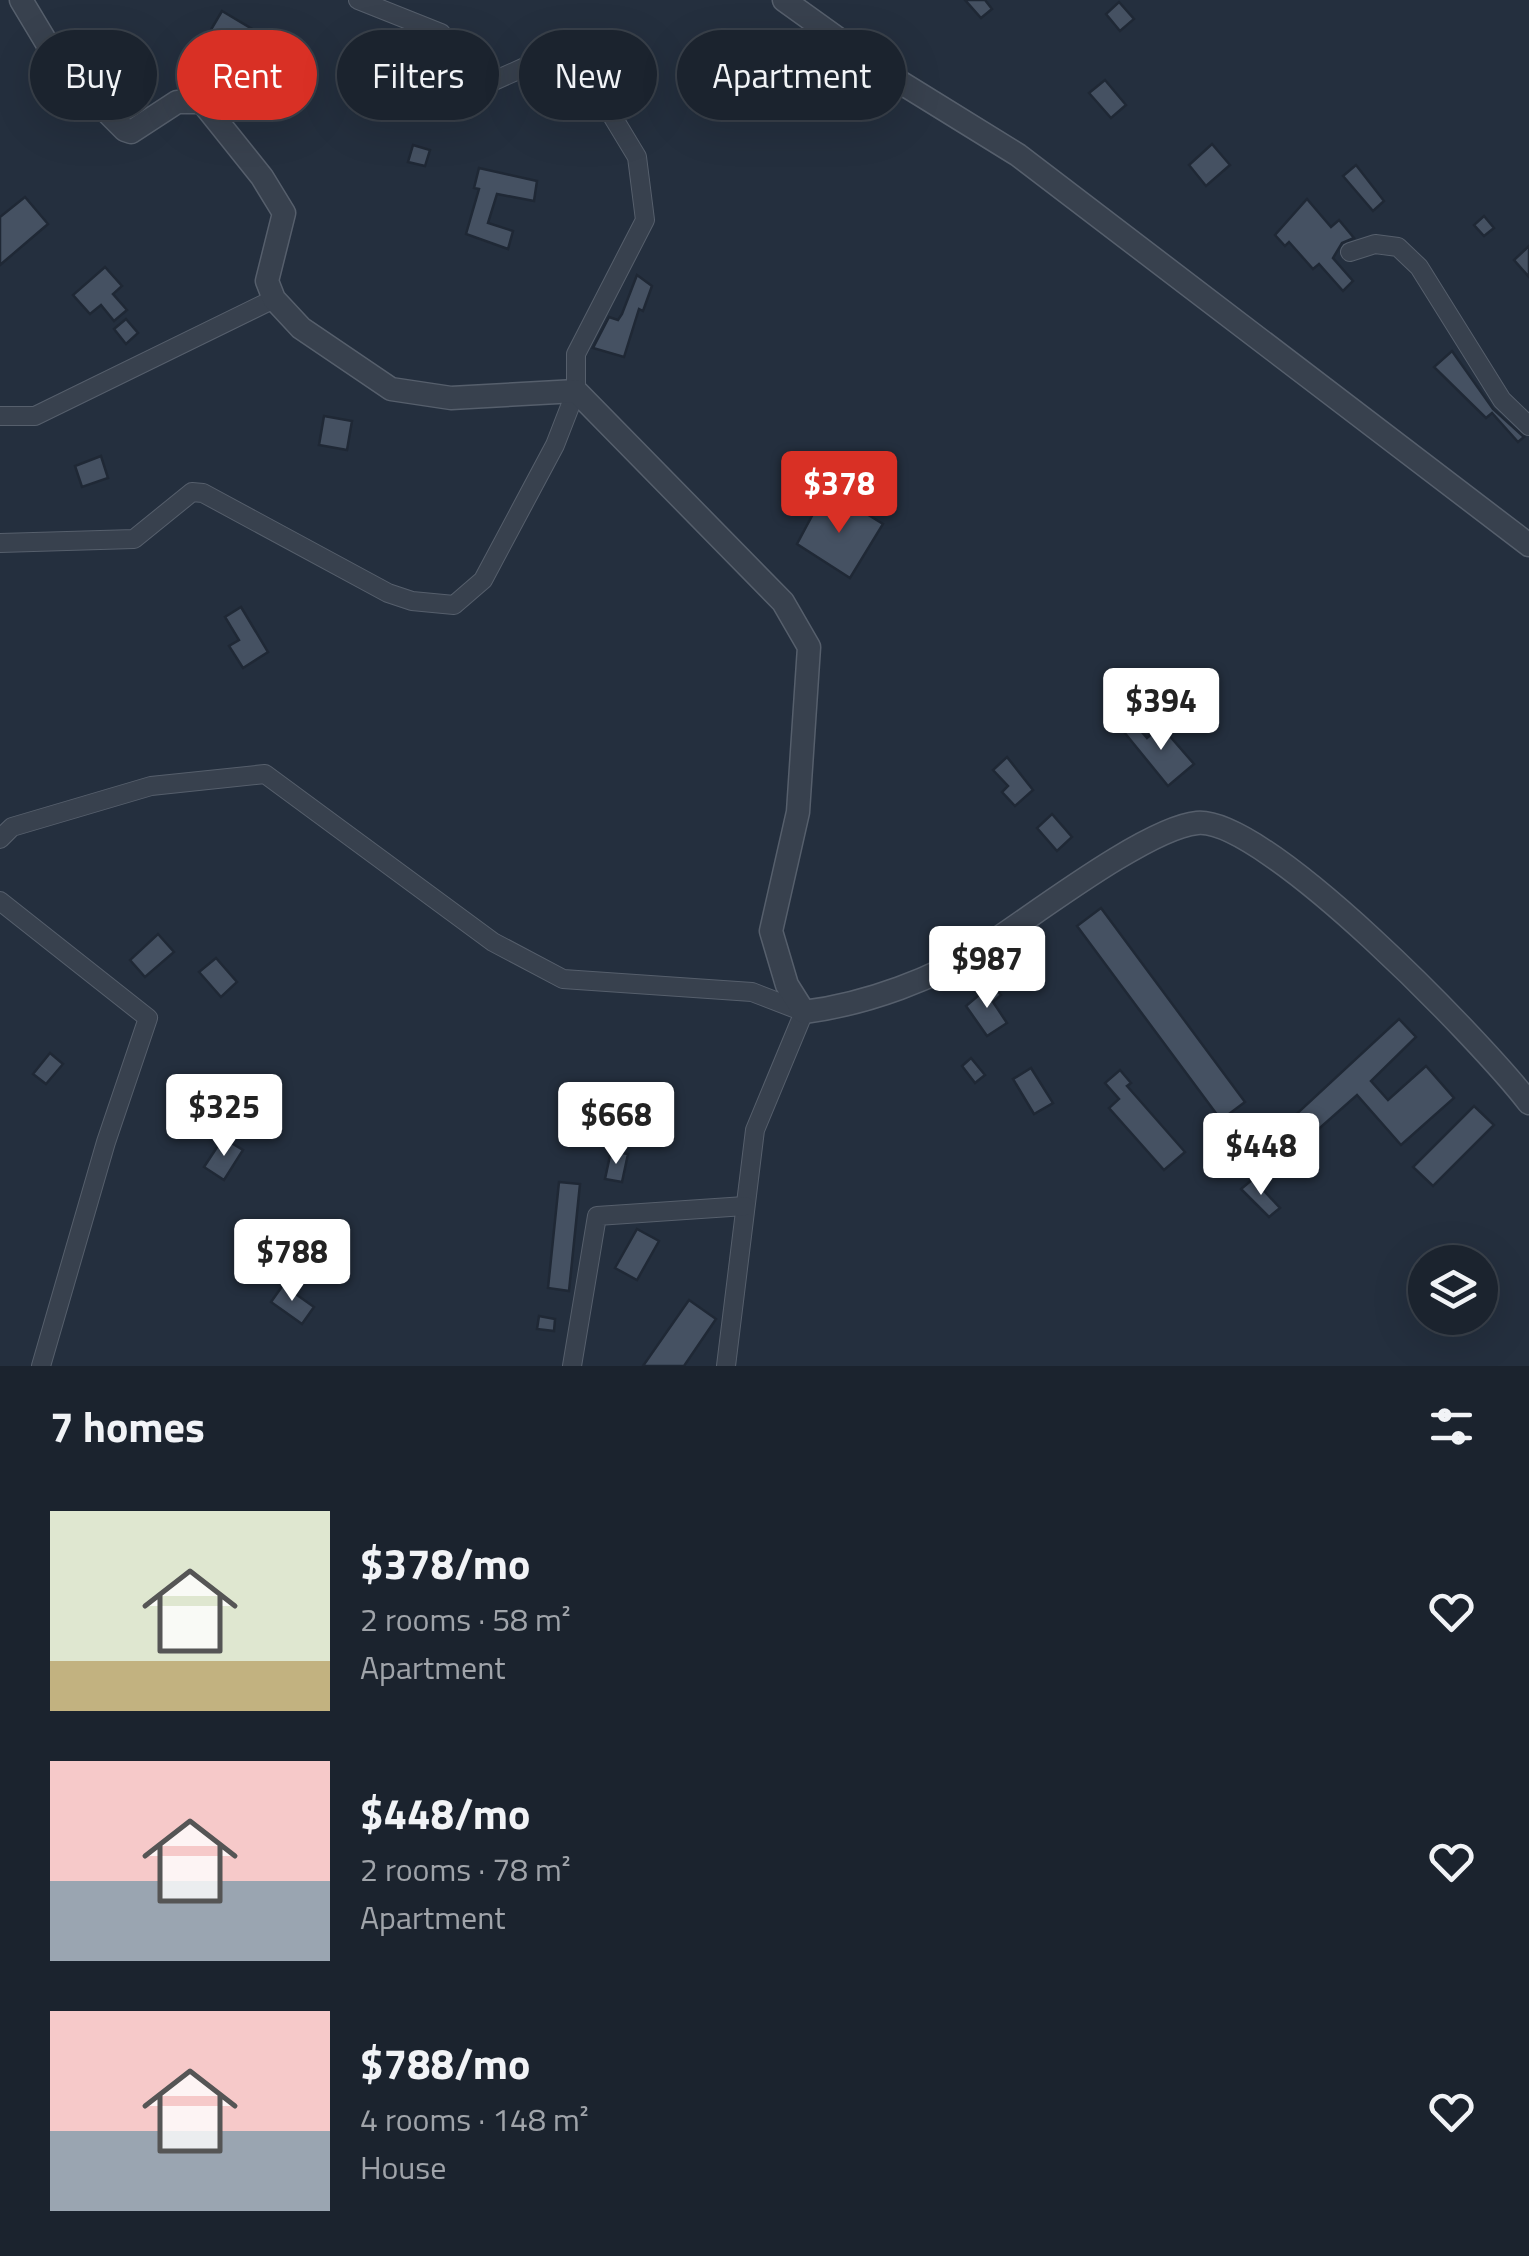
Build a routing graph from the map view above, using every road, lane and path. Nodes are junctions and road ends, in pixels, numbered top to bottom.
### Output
1 (20, 0) edge
2 (358, 0) edge
3 (784, 0) edge
4 (1350, 252) dead end
5 (274, 299) junction
6 (576, 391) junction
7 (0, 416) edge
8 (1529, 426) edge
9 (0, 543) edge
10 (1529, 545) edge
11 (0, 839) edge
12 (0, 901) edge
13 (804, 1012) junction
14 (1529, 1102) edge
15 (745, 1206) junction
16 (41, 1366) edge
17 (572, 1366) edge
18 (726, 1366) edge

1 - 5 street
2 - 6 street
3 - 10 street
4 - 8 street
5 - 6 street
5 - 7 street
6 - 9 street
6 - 13 street
11 - 13 street
12 - 16 street
13 - 14 street
13 - 15 street
15 - 17 street
15 - 18 street

